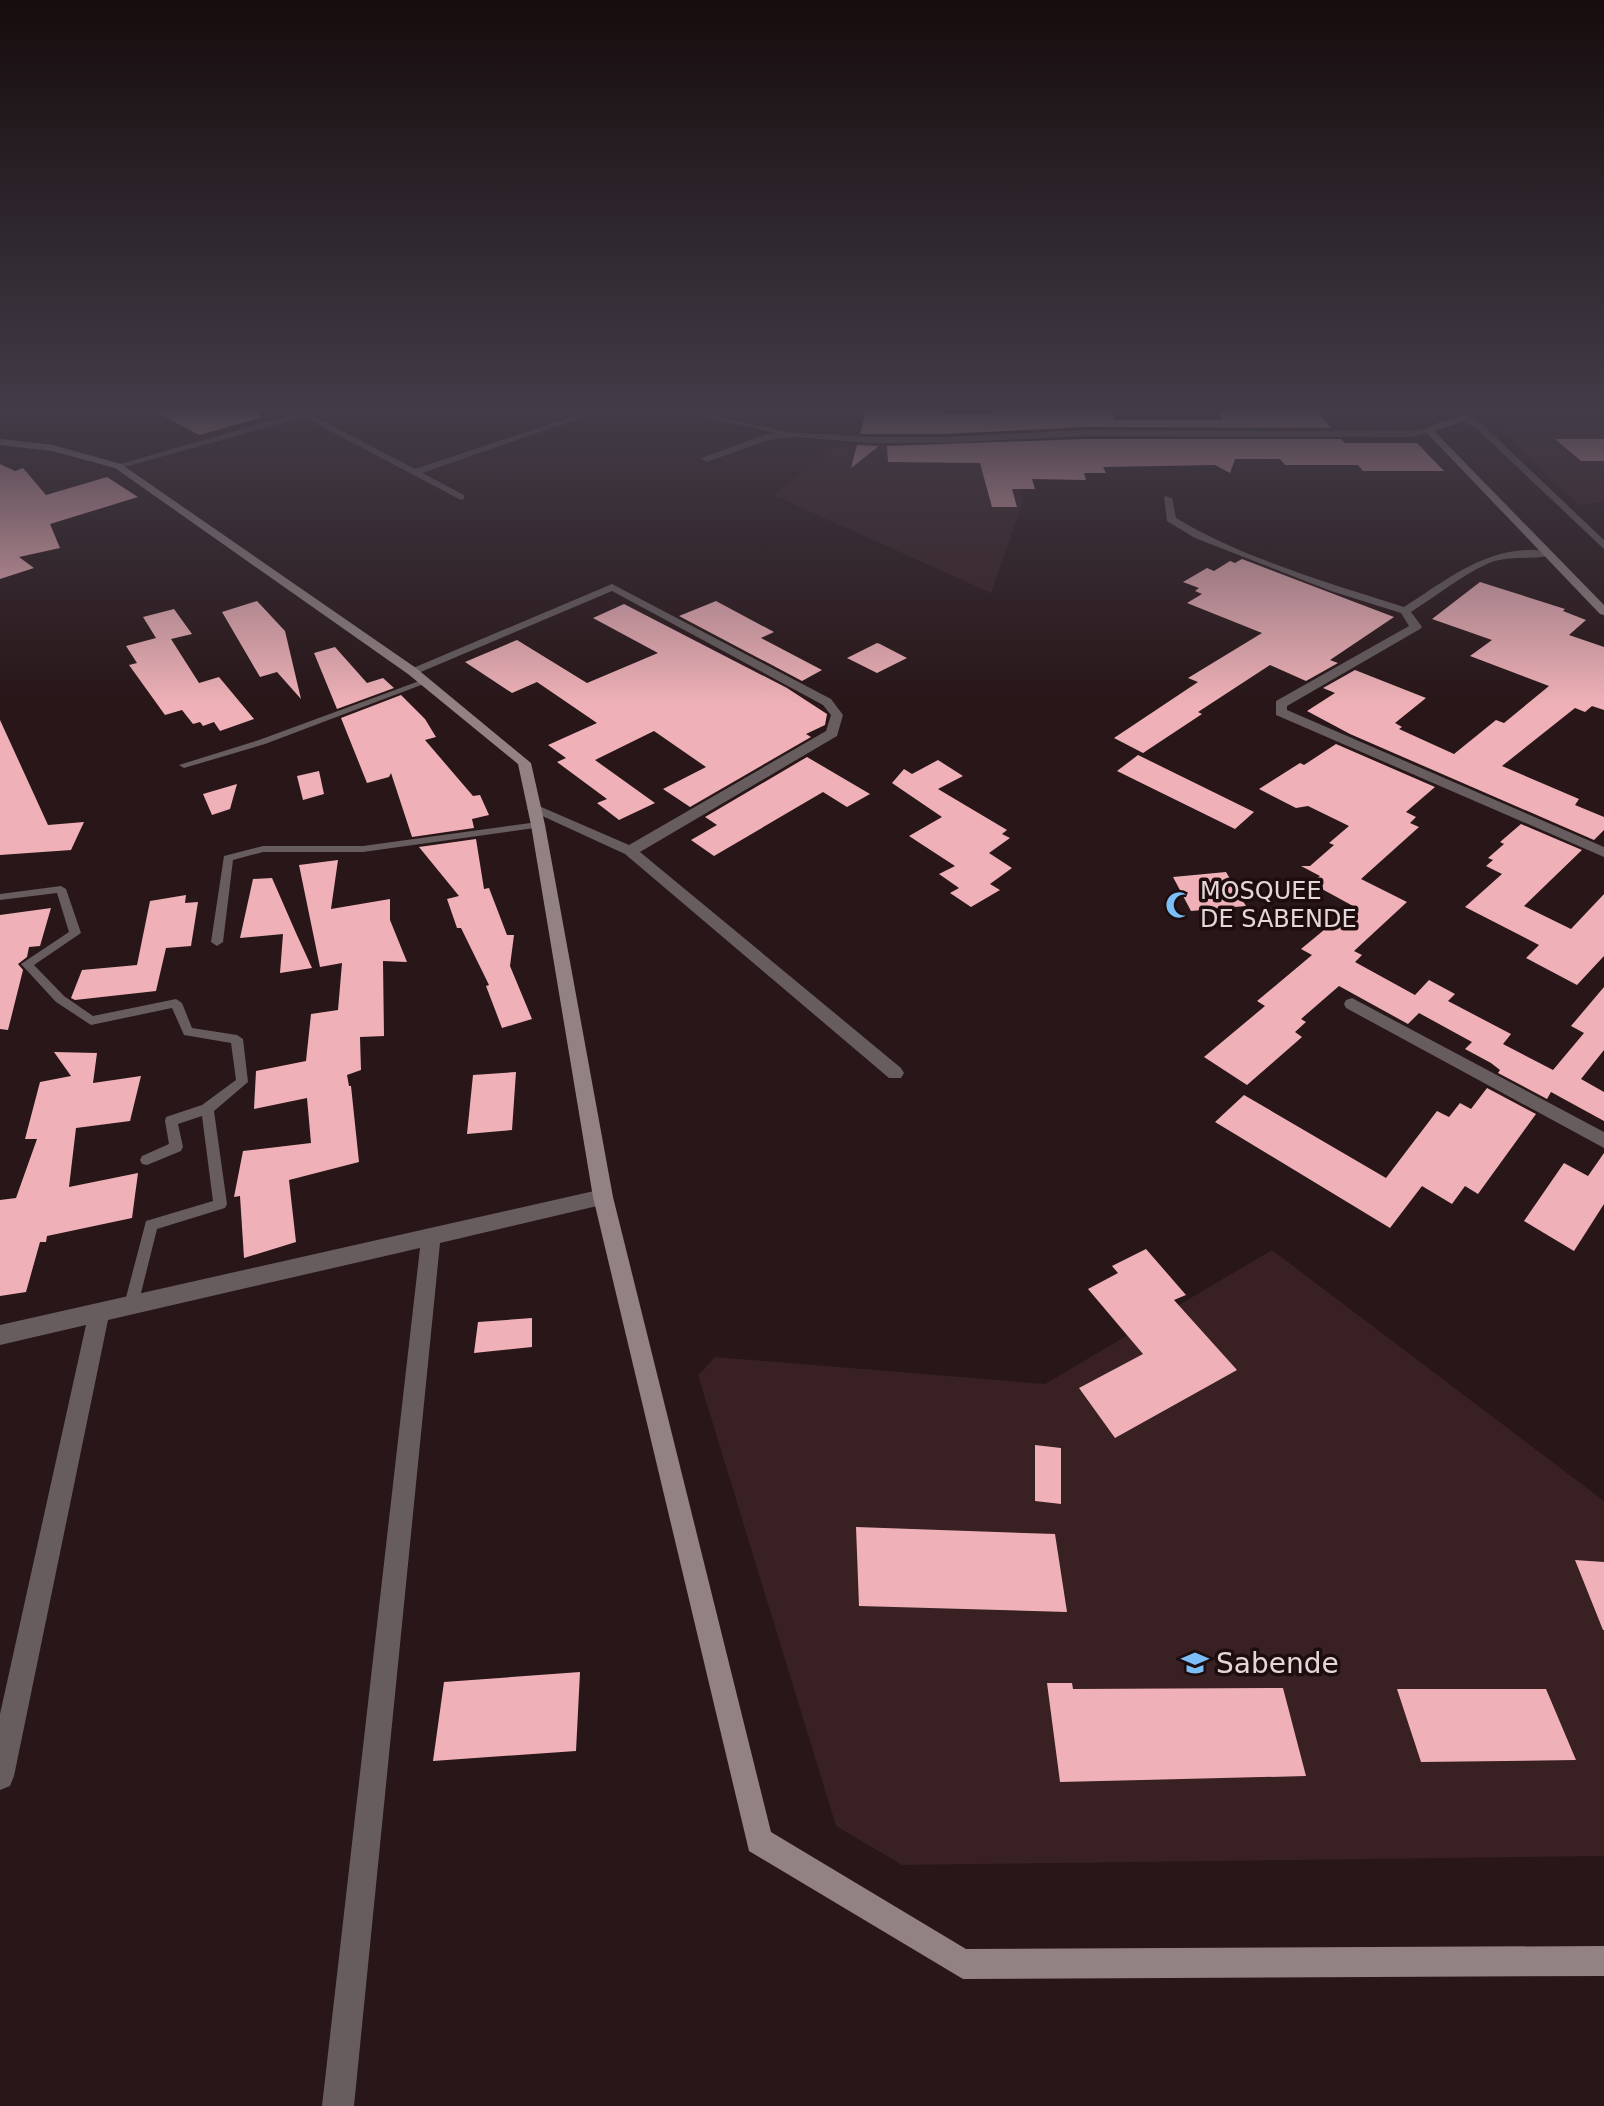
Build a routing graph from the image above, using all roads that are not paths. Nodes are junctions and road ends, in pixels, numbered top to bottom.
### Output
1 (180, 509) edge
2 (1169, 509) edge
3 (1504, 509) edge
4 (1566, 509) edge
5 (1604, 546) edge
6 (1547, 554) junction
7 (1405, 611) junction
8 (1604, 612) edge
9 (418, 677) junction
10 (184, 765) dead end
11 (536, 817) junction
12 (630, 851) junction
13 (1604, 852) edge
14 (0, 897) edge
15 (217, 942) dead end
16 (1352, 1004) dead end
17 (894, 1073) dead end
18 (207, 1110) junction
19 (1604, 1141) edge
20 (147, 1160) dead end
21 (603, 1197) junction
22 (430, 1235) junction
23 (131, 1305) junction
24 (99, 1312) junction
25 (0, 1335) edge
26 (0, 1776) edge
27 (1604, 1961) edge
28 (338, 2106) edge

1 - 9 main road
2 - 7 street
3 - 6 main road
4 - 5 street
6 - 7 street
6 - 8 main road
7 - 13 street
9 - 10 lane
9 - 11 main road
9 - 12 street
11 - 12 street
11 - 15 lane
11 - 21 main road
12 - 17 street
14 - 18 lane
16 - 19 street
18 - 20 lane
18 - 23 lane
21 - 22 street
21 - 27 main road
22 - 23 street
22 - 28 street
23 - 24 street
24 - 25 street
24 - 26 street

